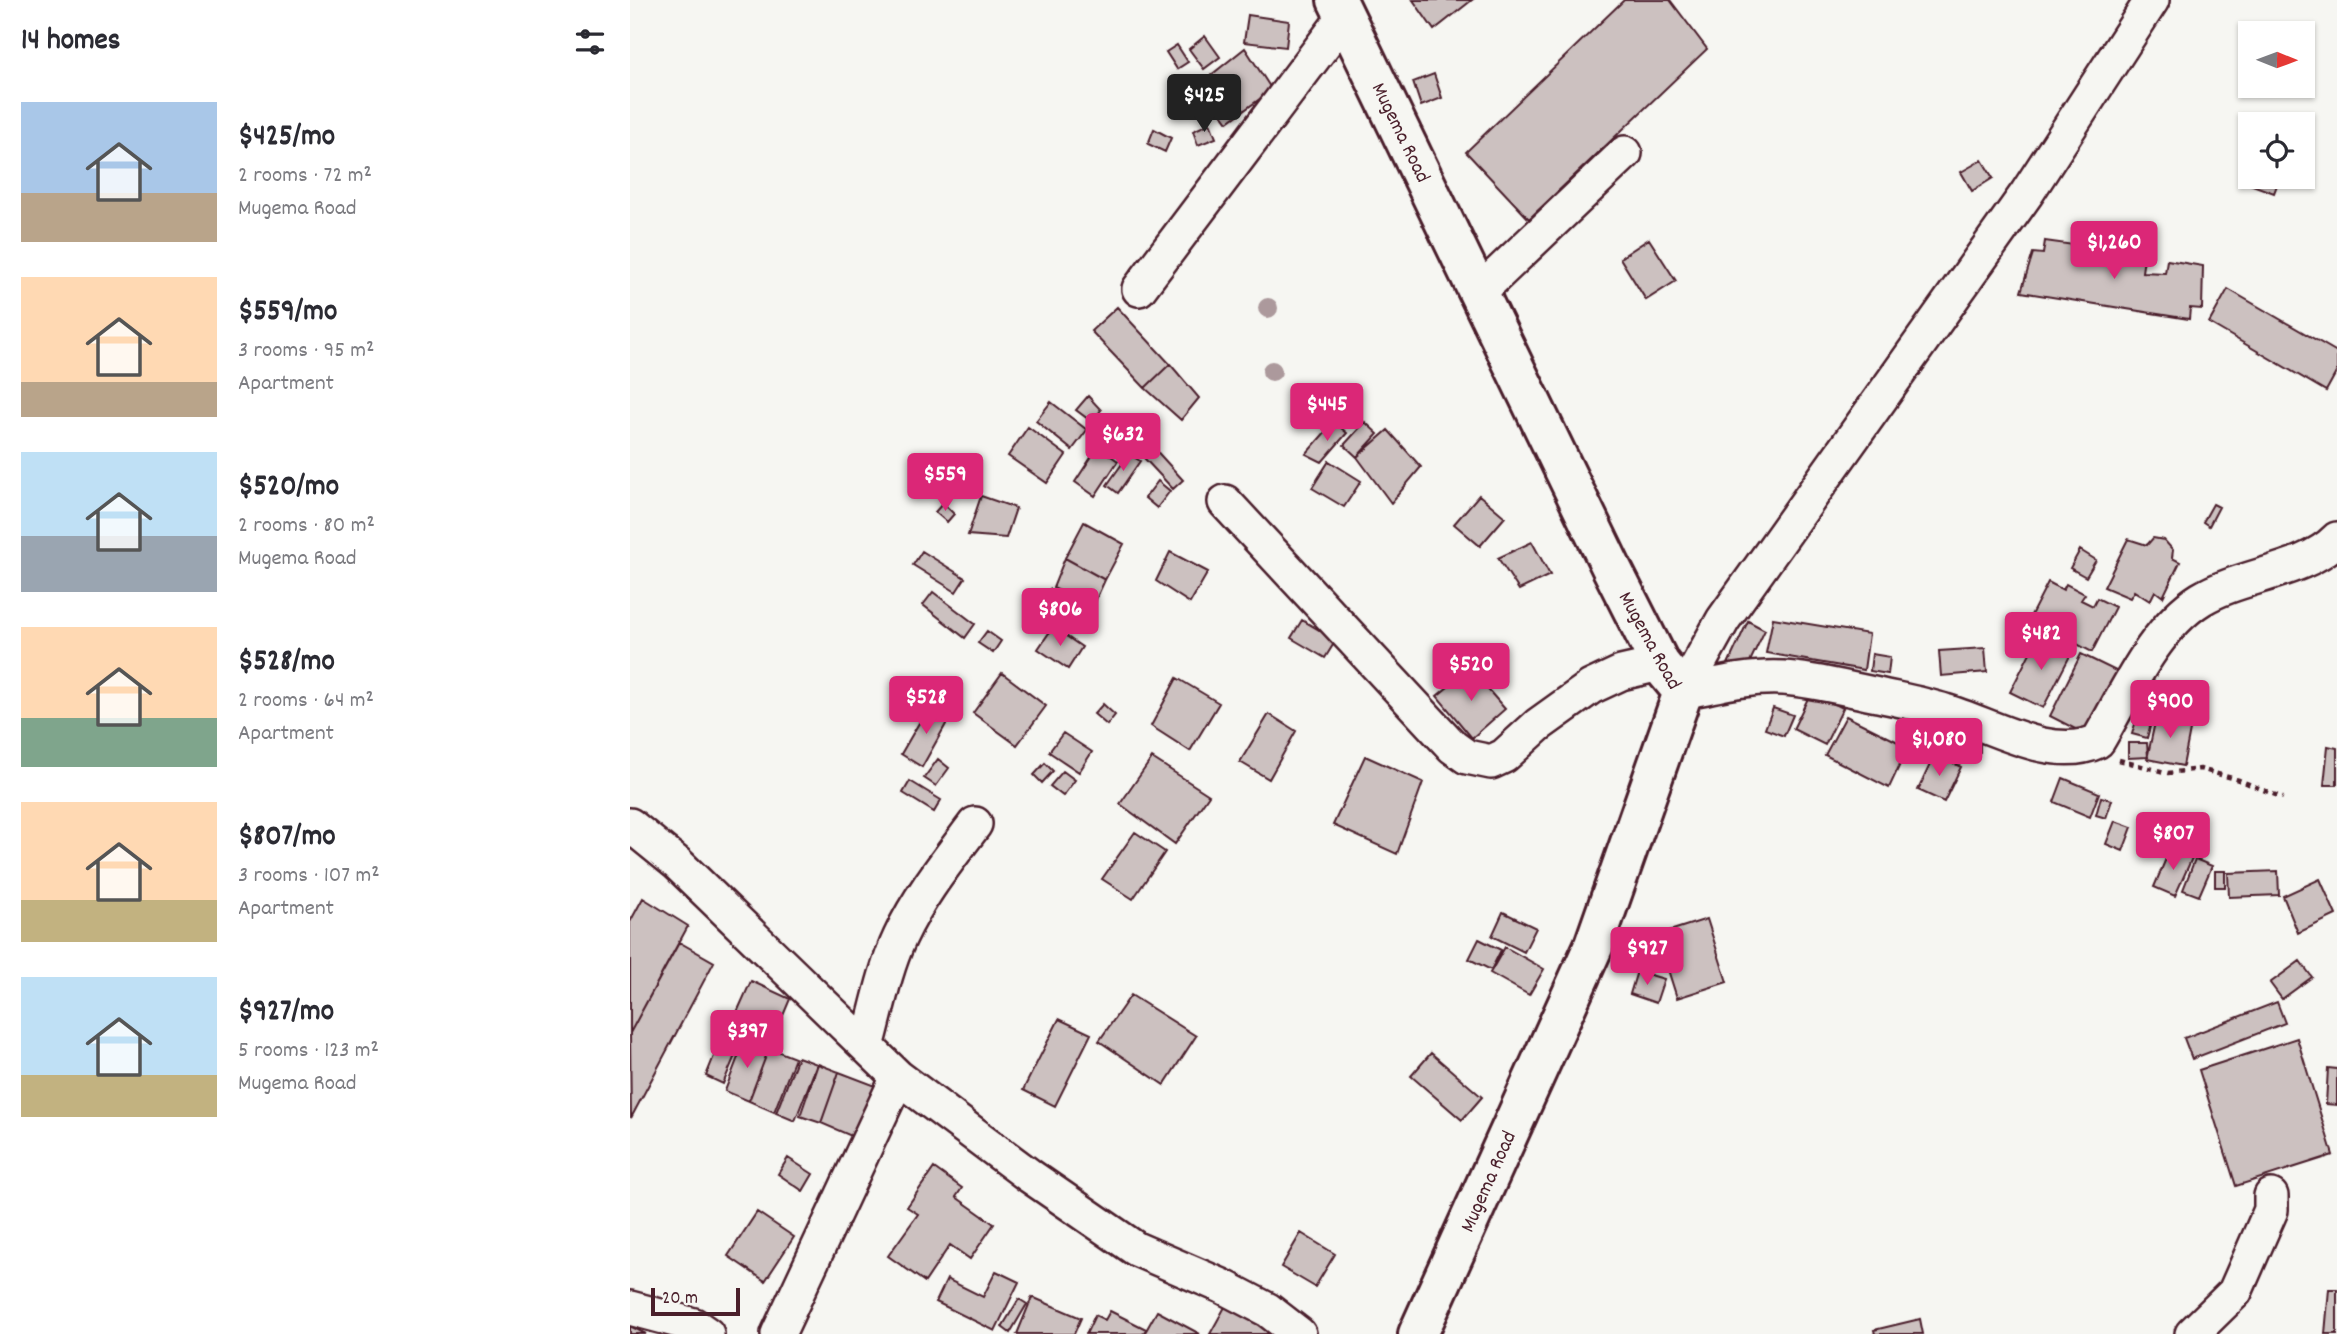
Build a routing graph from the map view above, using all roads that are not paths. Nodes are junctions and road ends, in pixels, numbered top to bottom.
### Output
1 (2152, 0) edge
2 (1341, 8) edge
3 (1625, 153) dead end
4 (1139, 289) dead end
5 (1479, 292) junction
6 (1225, 502) dead end
7 (2337, 540) edge
8 (1671, 678) junction
9 (975, 824) dead end
10 (630, 825) edge
11 (867, 1047) junction
12 (898, 1077) junction
13 (2272, 1196) dead end
14 (630, 1308) edge
15 (707, 1334) edge
16 (778, 1334) edge
17 (1299, 1334) edge
18 (1418, 1334) edge
19 (2192, 1334) edge

1 - 8 street
2 - 4 street
2 - 5 street, Mugema Road
3 - 5 street
5 - 8 street, Mugema Road
6 - 8 street
7 - 8 street
8 - 18 street, Mugema Road
9 - 11 street
10 - 11 street
11 - 12 street
12 - 16 street
12 - 17 street
13 - 19 street
14 - 15 street

